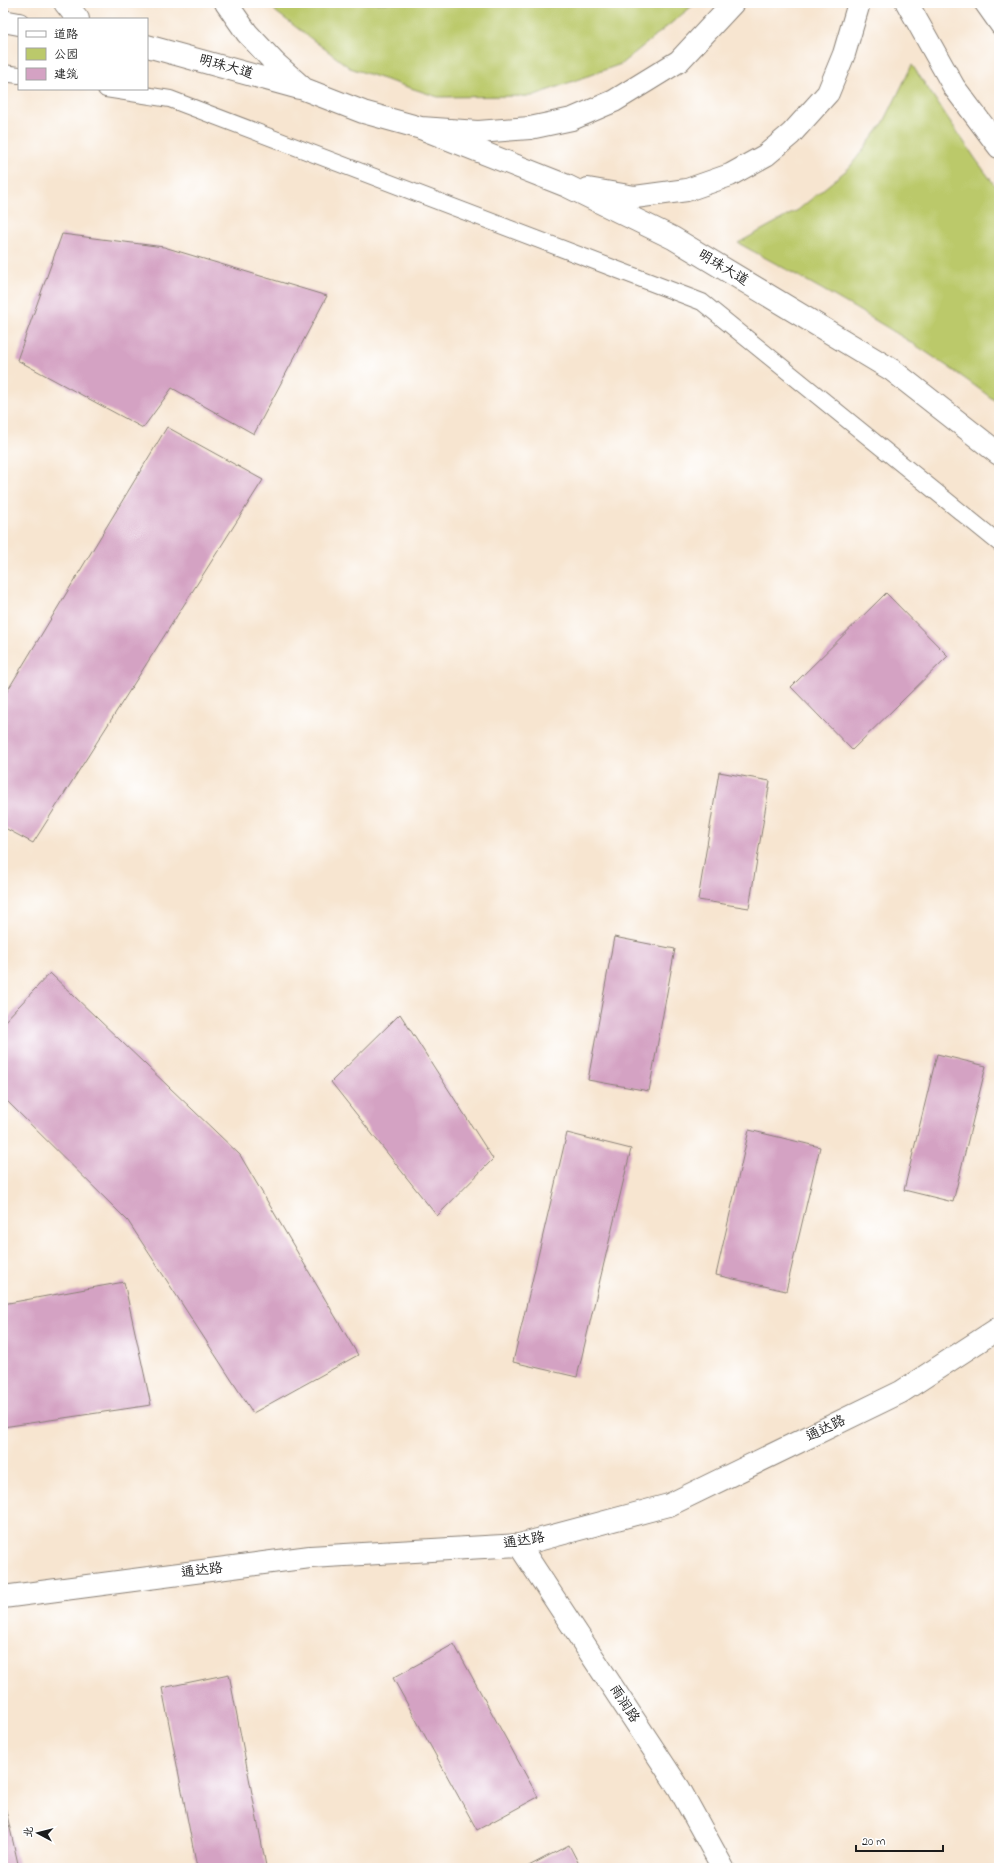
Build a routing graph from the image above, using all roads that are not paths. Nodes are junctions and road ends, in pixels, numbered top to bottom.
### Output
1 (65, 3) edge
2 (226, 3) edge
3 (733, 3) edge
4 (859, 3) edge
5 (907, 3) edge
6 (982, 3) edge
7 (77, 18) edge
8 (3, 21) edge
9 (18, 24) edge
10 (999, 27) edge
11 (148, 46) edge
12 (3, 73) edge
13 (18, 75) edge
14 (304, 89) junction
15 (112, 90) edge
16 (421, 128) junction
17 (999, 147) edge
18 (567, 186) junction
19 (999, 454) edge
20 (999, 544) edge
21 (999, 1328) edge
22 (519, 1544) junction
23 (3, 1598) edge
24 (723, 1868) edge

1 - 7 main road
2 - 14 main road
3 - 16 main road
4 - 18 main road
5 - 17 main road
6 - 10 lane
8 - 9 main road
11 - 14 main road, 明珠大道
12 - 13 lane
14 - 16 main road
15 - 20 lane
16 - 18 main road, 明珠大道
18 - 19 main road, 明珠大道
21 - 22 main road, 通达路
22 - 23 main road, 通达路
22 - 24 main road, 雨润路

